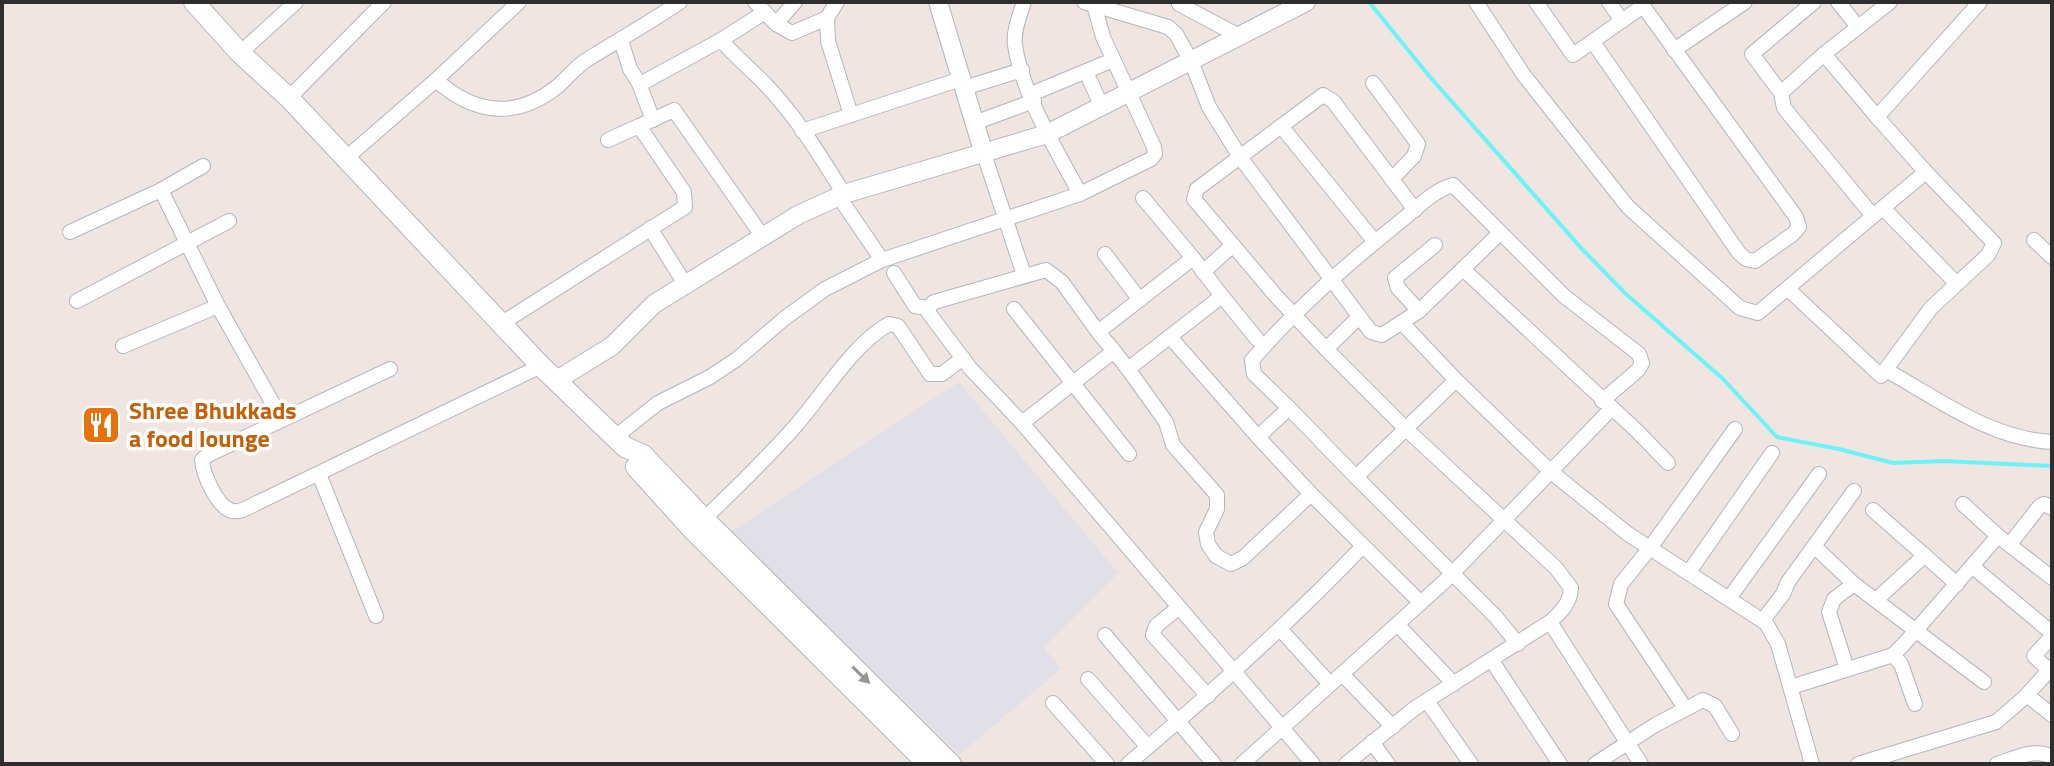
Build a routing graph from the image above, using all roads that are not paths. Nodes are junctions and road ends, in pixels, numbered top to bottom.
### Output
1 (194, 2) edge
2 (296, 2) edge
3 (384, 2) edge
4 (519, 2) edge
5 (680, 2) edge
6 (795, 2) edge
7 (837, 2) edge
8 (938, 2) edge
9 (1024, 2) edge
10 (1306, 2) edge
11 (1476, 2) edge
12 (1536, 2) edge
13 (1609, 2) edge
14 (1745, 2) edge
15 (1814, 2) edge
16 (1838, 2) edge
17 (1890, 2) edge
18 (1089, 4) edge
19 (1179, 4) dead end
20 (1646, 4) edge
21 (1974, 4) edge
22 (760, 7) edge
23 (827, 18) junction
24 (1206, 18) junction
25 (1622, 21) junction
26 (776, 24) junction
27 (1858, 27) junction
28 (1239, 36) junction
29 (621, 40) junction
30 (721, 40) junction
31 (1593, 42) junction
32 (1218, 47) junction
33 (1674, 50) junction
34 (240, 53) junction
35 (1824, 54) junction
36 (1113, 60) junction
37 (1191, 61) junction
38 (1022, 70) junction
39 (1086, 72) junction
40 (436, 80) junction
41 (638, 81) junction
42 (1373, 83) dead end
43 (962, 84) junction
44 (1781, 93) junction
45 (1128, 95) junction
46 (289, 98) junction
47 (1033, 98) junction
48 (1102, 107) junction
49 (851, 115) junction
50 (1877, 117) junction
51 (646, 123) junction
52 (974, 123) junction
53 (1281, 126) junction
54 (802, 131) junction
55 (1047, 134) junction
56 (608, 140) dead end
57 (984, 154) junction
58 (1240, 157) junction
59 (345, 159) junction
60 (203, 166) dead end
61 (1924, 170) junction
62 (1392, 179) junction
63 (161, 190) junction
64 (1080, 194) junction
65 (841, 196) junction
66 (1143, 198) dead end
67 (1415, 210) junction
68 (1878, 212) junction
69 (1006, 219) junction
70 (229, 221) dead end
71 (650, 228) junction
72 (70, 232) dead end
73 (1500, 233) junction
74 (763, 237) junction
75 (2034, 240) dead end
76 (186, 242) junction
77 (1375, 242) junction
78 (1233, 245) junction
79 (1435, 245) dead end
80 (1105, 254) dead end
81 (2052, 257) edge
82 (1193, 258) junction
83 (882, 260) junction
84 (1464, 270) junction
85 (1203, 272) junction
86 (894, 273) dead end
87 (1024, 275) junction
88 (1330, 278) junction
89 (685, 284) junction
90 (1957, 284) junction
91 (1788, 289) junction
92 (1222, 296) junction
93 (1140, 300) junction
94 (77, 301) dead end
95 (218, 306) junction
96 (928, 308) junction
97 (1014, 309) dead end
98 (1419, 311) junction
99 (1292, 314) junction
100 (1358, 318) junction
101 (502, 323) junction
102 (1403, 324) junction
103 (1098, 332) junction
104 (1170, 337) junction
105 (1257, 339) dead end
106 (123, 346) dead end
107 (1326, 349) junction
108 (1114, 351) junction
109 (963, 358) junction
110 (390, 369) dead end
111 (1128, 369) junction
112 (1886, 370) junction
113 (549, 373) junction
114 (1456, 380) junction
115 (1073, 383) junction
116 (1607, 405) junction
117 (1289, 408) junction
118 (282, 420) junction
119 (1022, 423) junction
120 (1405, 428) junction
121 (1735, 429) dead end
122 (1258, 437) junction
123 (620, 442) junction
124 (2052, 442) edge
125 (1772, 453) dead end
126 (1129, 454) dead end
127 (1668, 463) dead end
128 (1550, 471) junction
129 (319, 474) junction
130 (1819, 474) dead end
131 (1356, 477) junction
132 (1854, 491) dead end
133 (1311, 494) junction
134 (1963, 504) dead end
135 (2052, 508) edge
136 (1873, 510) dead end
137 (1503, 519) junction
138 (699, 524) junction
139 (2004, 540) junction
140 (1363, 546) junction
141 (1814, 546) junction
142 (1650, 548) junction
143 (1925, 555) junction
144 (1973, 567) junction
145 (1689, 572) junction
146 (1451, 574) junction
147 (2052, 578) edge
148 (1854, 584) junction
149 (1957, 584) junction
150 (1730, 597) junction
151 (1877, 599) junction
152 (1421, 603) junction
153 (1178, 608) junction
154 (376, 616) dead end
155 (1763, 620) junction
156 (1550, 622) junction
157 (1397, 624) junction
158 (1917, 629) junction
159 (1281, 630) junction
160 (2052, 634) edge
161 (1105, 635) dead end
162 (1518, 644) junction
163 (1893, 655) junction
164 (1492, 661) junction
165 (2050, 668) edge
166 (1847, 669) junction
167 (1235, 673) junction
168 (1342, 674) junction
169 (1088, 679) dead end
170 (1984, 682) dead end
171 (1330, 684) junction
172 (1454, 684) junction
173 (1791, 687) junction
174 (2027, 695) junction
175 (1208, 696) junction
176 (1427, 701) junction
177 (1053, 703) dead end
178 (1915, 704) dead end
179 (1685, 708) junction
180 (2052, 715) edge
181 (1178, 722) junction
182 (1393, 727) junction
183 (1281, 728) junction
184 (1732, 734) dead end
185 (1372, 742) junction
186 (1627, 743) junction
187 (1148, 747) junction
188 (2050, 753) edge
189 (928, 764) edge
190 (951, 764) edge
191 (1107, 764) edge
192 (1128, 764) edge
193 (1214, 764) edge
194 (1242, 764) edge
195 (1313, 764) edge
196 (1346, 764) edge
197 (1388, 764) edge
198 (1471, 764) edge
199 (1560, 764) edge
200 (1595, 764) edge
201 (1641, 764) edge
202 (1812, 764) edge
203 (1858, 764) edge
204 (1997, 764) edge

1 - 34 main road
2 - 34 street
3 - 46 street
4 - 40 street
5 - 29 street
6 - 26 street
7 - 23 street
8 - 43 street
9 - 38 street
10 - 28 street
11 - 91 street
12 - 31 street
13 - 25 street
14 - 33 street
15 - 44 street
16 - 27 street
17 - 27 street
18 - 36 street
18 - 37 street
19 - 24 street
20 - 25 street
20 - 33 street
21 - 50 street
22 - 26 street
22 - 30 street
23 - 26 street
23 - 49 street
24 - 28 street
24 - 32 street
25 - 31 street
27 - 35 street
28 - 32 street
29 - 40 street
29 - 41 street
30 - 41 street
30 - 54 street
31 - 33 street
32 - 37 street
34 - 46 main road
35 - 44 street
35 - 50 street
36 - 39 street
36 - 45 street
37 - 45 street
37 - 58 street
38 - 43 street
38 - 47 street
39 - 47 street
39 - 48 street
40 - 59 street
41 - 51 street
42 - 62 street
43 - 49 street
43 - 52 street
44 - 68 street
45 - 48 street
45 - 64 street
46 - 59 main road
47 - 52 street
47 - 55 street
48 - 55 street
49 - 54 street
50 - 61 street
51 - 56 street
51 - 71 street
51 - 74 street
52 - 57 street
53 - 58 street
53 - 62 street
53 - 77 street
54 - 65 street
55 - 57 street
55 - 64 street
57 - 65 street
57 - 69 street
58 - 78 street
58 - 88 street
59 - 101 main road
60 - 63 street
61 - 68 street
61 - 90 street
62 - 67 street
63 - 72 street
63 - 76 street
64 - 69 street
65 - 74 street
65 - 83 street
66 - 82 street
67 - 73 street
67 - 77 street
68 - 90 street
68 - 91 street
69 - 83 street
69 - 87 street
70 - 76 street
71 - 89 street
71 - 101 street
73 - 84 street
73 - 116 street
74 - 89 street
75 - 81 street
76 - 94 street
76 - 95 street
77 - 88 street
78 - 85 street
78 - 99 street
79 - 98 street
80 - 93 street
82 - 85 street
82 - 93 street
83 - 123 street
84 - 98 street
84 - 116 street
85 - 92 street
86 - 96 street
87 - 96 street
87 - 103 street
88 - 99 street
88 - 100 street
89 - 113 street
90 - 112 street
91 - 112 street
92 - 104 street
92 - 105 street
93 - 103 street
95 - 106 street
95 - 118 street
96 - 109 street
97 - 115 street
98 - 102 street
99 - 107 street
99 - 117 street
100 - 102 street
100 - 107 street
101 - 113 main road
102 - 114 street
103 - 108 street
104 - 111 street
104 - 122 street
107 - 120 street
108 - 111 street
108 - 115 street
109 - 119 street
109 - 138 street
110 - 118 street
111 - 133 street
112 - 124 street
113 - 123 main road
113 - 129 street
114 - 120 street
114 - 128 street
115 - 119 street
115 - 126 street
116 - 127 street
116 - 128 street
117 - 122 street
117 - 131 street
118 - 129 street
119 - 153 street
120 - 131 street
120 - 137 street
121 - 142 street
122 - 133 street
123 - 138 main road
125 - 145 street
128 - 137 street
128 - 142 street
129 - 154 street
130 - 150 street
131 - 146 street
132 - 141 street
133 - 140 street
134 - 139 street
135 - 139 street
136 - 143 street
137 - 146 street
137 - 156 street
138 - 189 main road
138 -> 190 main road
139 - 144 street
139 - 147 street
140 - 152 street
140 - 159 street
141 - 148 street
141 - 155 street
142 - 145 street
142 - 179 street
143 - 149 street
143 - 151 street
144 - 149 street
144 - 160 street
145 - 150 street
146 - 152 street
146 - 162 street
148 - 151 street
148 - 166 street
149 - 158 street
150 - 155 street
151 - 158 street
152 - 157 street
153 - 167 street
153 - 175 street
155 - 173 street
156 - 162 street
156 - 186 street
157 - 168 street
157 - 172 street
158 - 163 street
158 - 170 street
159 - 167 street
159 - 171 street
160 - 165 street
161 - 181 street
162 - 164 street
163 - 166 street
163 - 178 street
164 - 172 street
164 - 199 street
165 - 174 street
166 - 173 street
167 - 175 street
167 - 183 street
168 - 171 street
168 - 182 street
169 - 187 street
171 - 183 street
172 - 176 street
173 - 202 street
174 - 180 street
174 - 203 street
175 - 181 street
176 - 182 street
176 - 198 street
177 - 191 street
179 - 184 street
179 - 186 street
181 - 187 street
181 - 193 street
182 - 185 street
183 - 194 street
183 - 195 street
185 - 196 street
185 - 197 street
186 - 200 street
186 - 201 street
187 - 192 street
188 - 204 street

